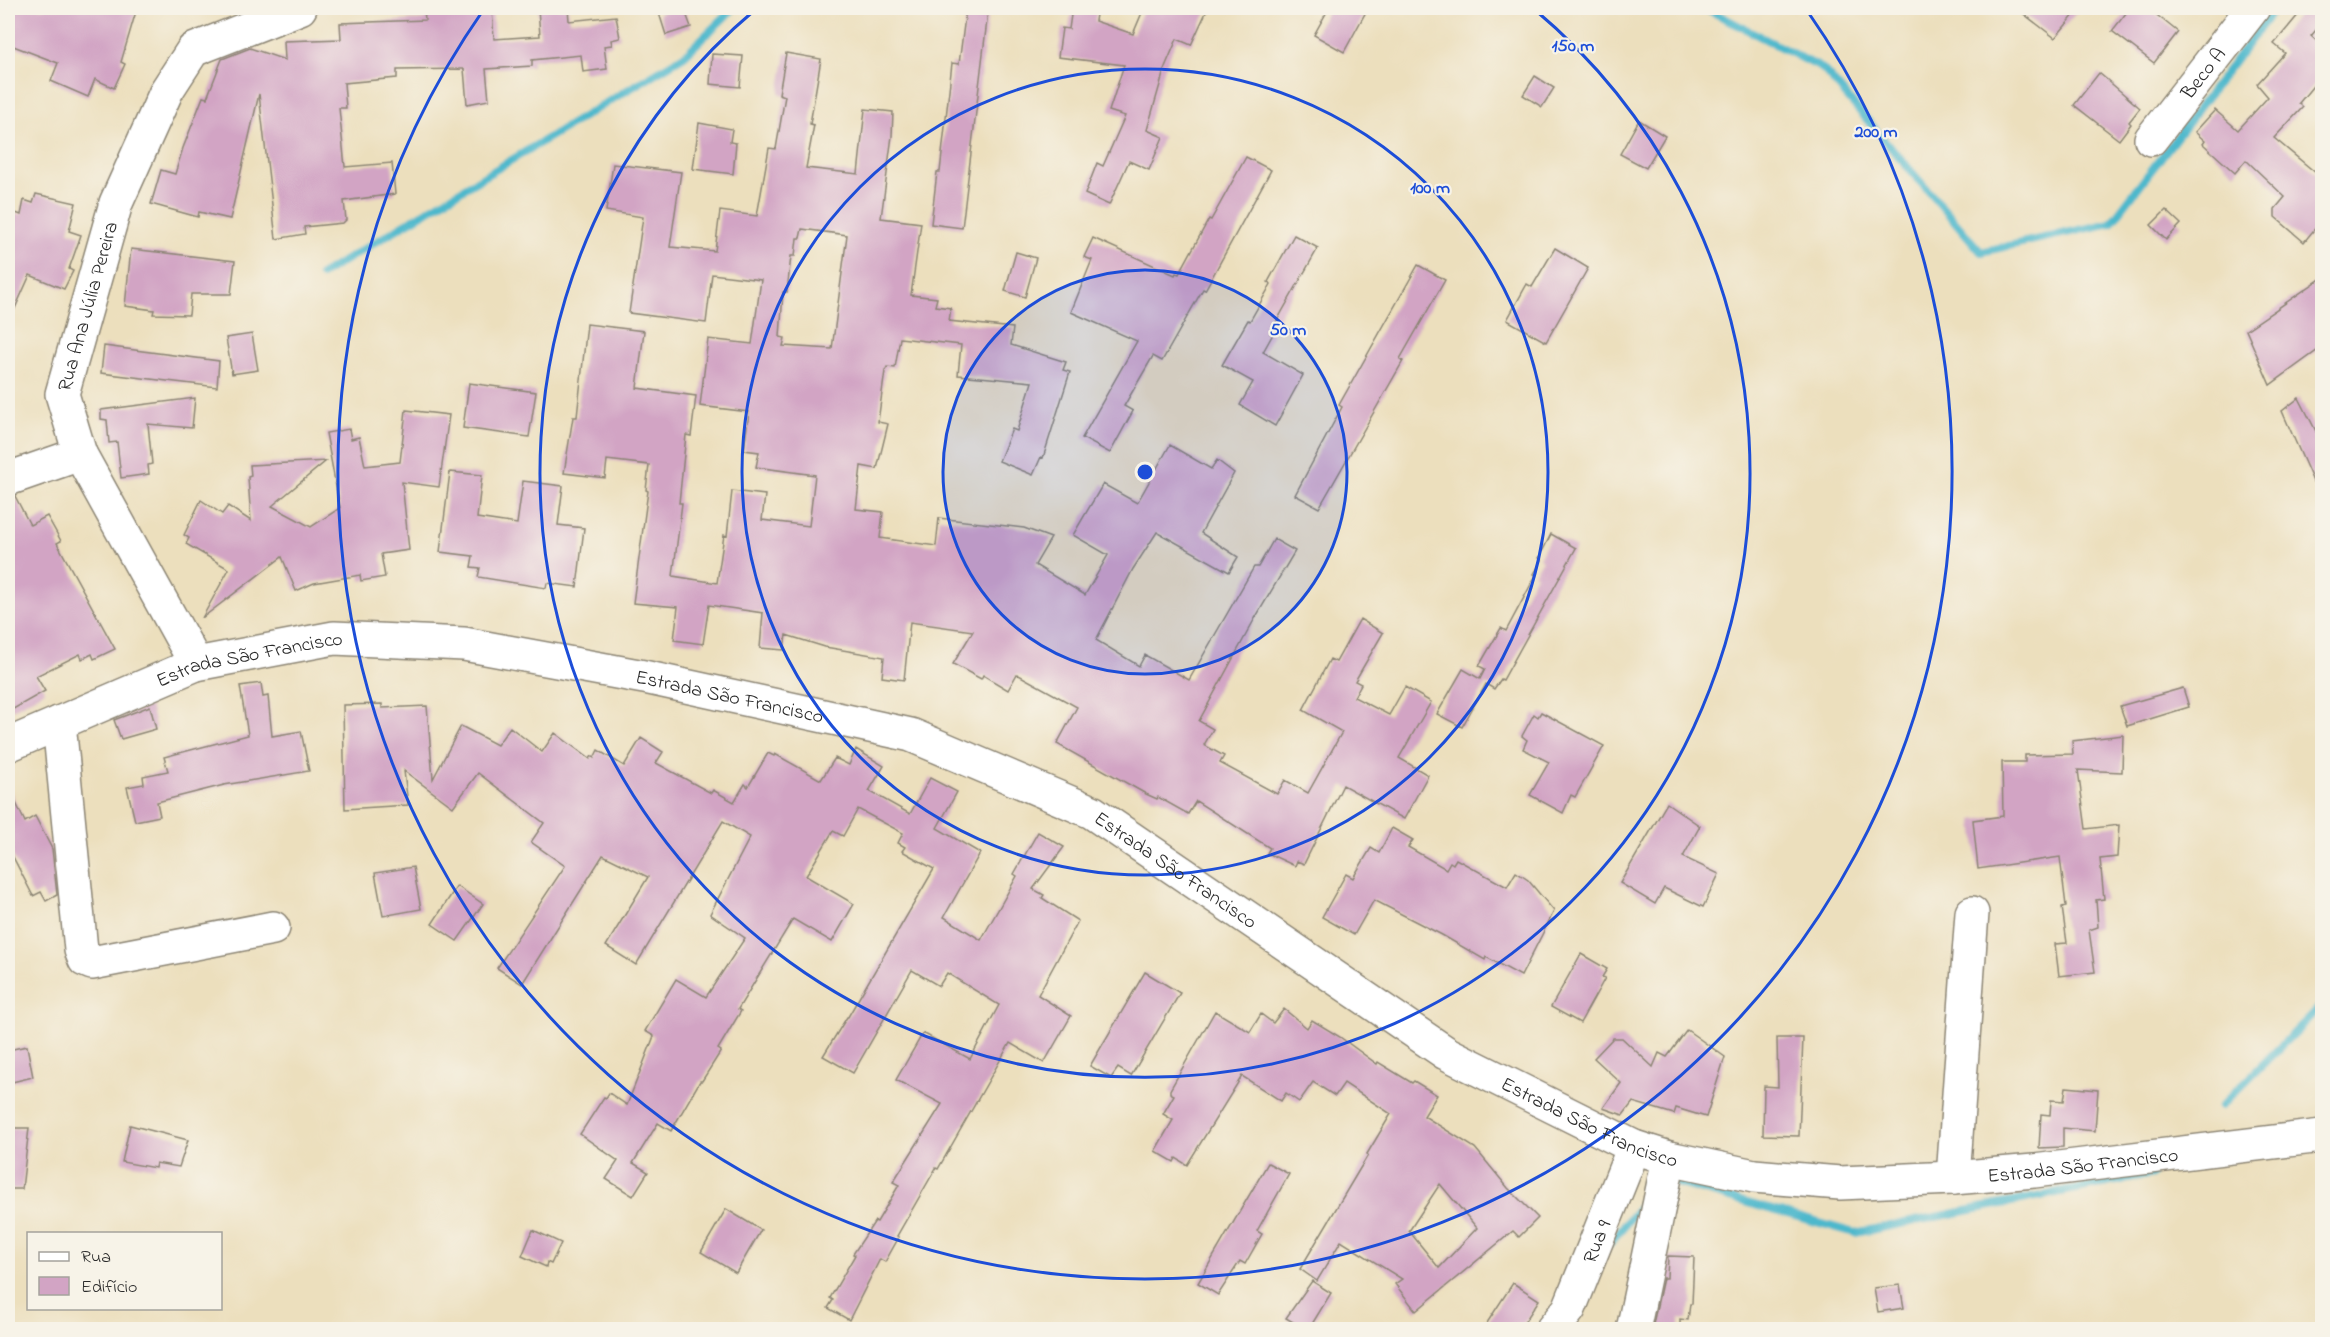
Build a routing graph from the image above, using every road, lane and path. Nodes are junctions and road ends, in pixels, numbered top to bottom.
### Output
1 (300, 8) edge
2 (2253, 8) edge
3 (2151, 139) dead end
4 (80, 454) junction
5 (8, 479) edge
6 (196, 664) junction
7 (59, 723) junction
8 (8, 745) edge
9 (1972, 912) dead end
10 (273, 928) dead end
11 (2322, 1136) edge
12 (1634, 1147) junction
13 (1666, 1172) junction
14 (1953, 1178) junction
15 (1552, 1329) edge
16 (1633, 1329) edge

1 - 4 main road, Rua Ana Júlia Pereira
2 - 3 main road, Beco A
4 - 5 main road
4 - 6 main road, Rua Ana Júlia Pereira
6 - 7 main road, Estrada São Francisco
6 - 12 main road, Estrada São Francisco
7 - 8 main road, Estrada São Francisco
7 - 10 main road
9 - 14 main road
11 - 14 main road, Estrada São Francisco
12 - 13 main road, Estrada São Francisco
12 - 15 main road, Rua 9
13 - 14 main road, Estrada São Francisco
13 - 16 main road

